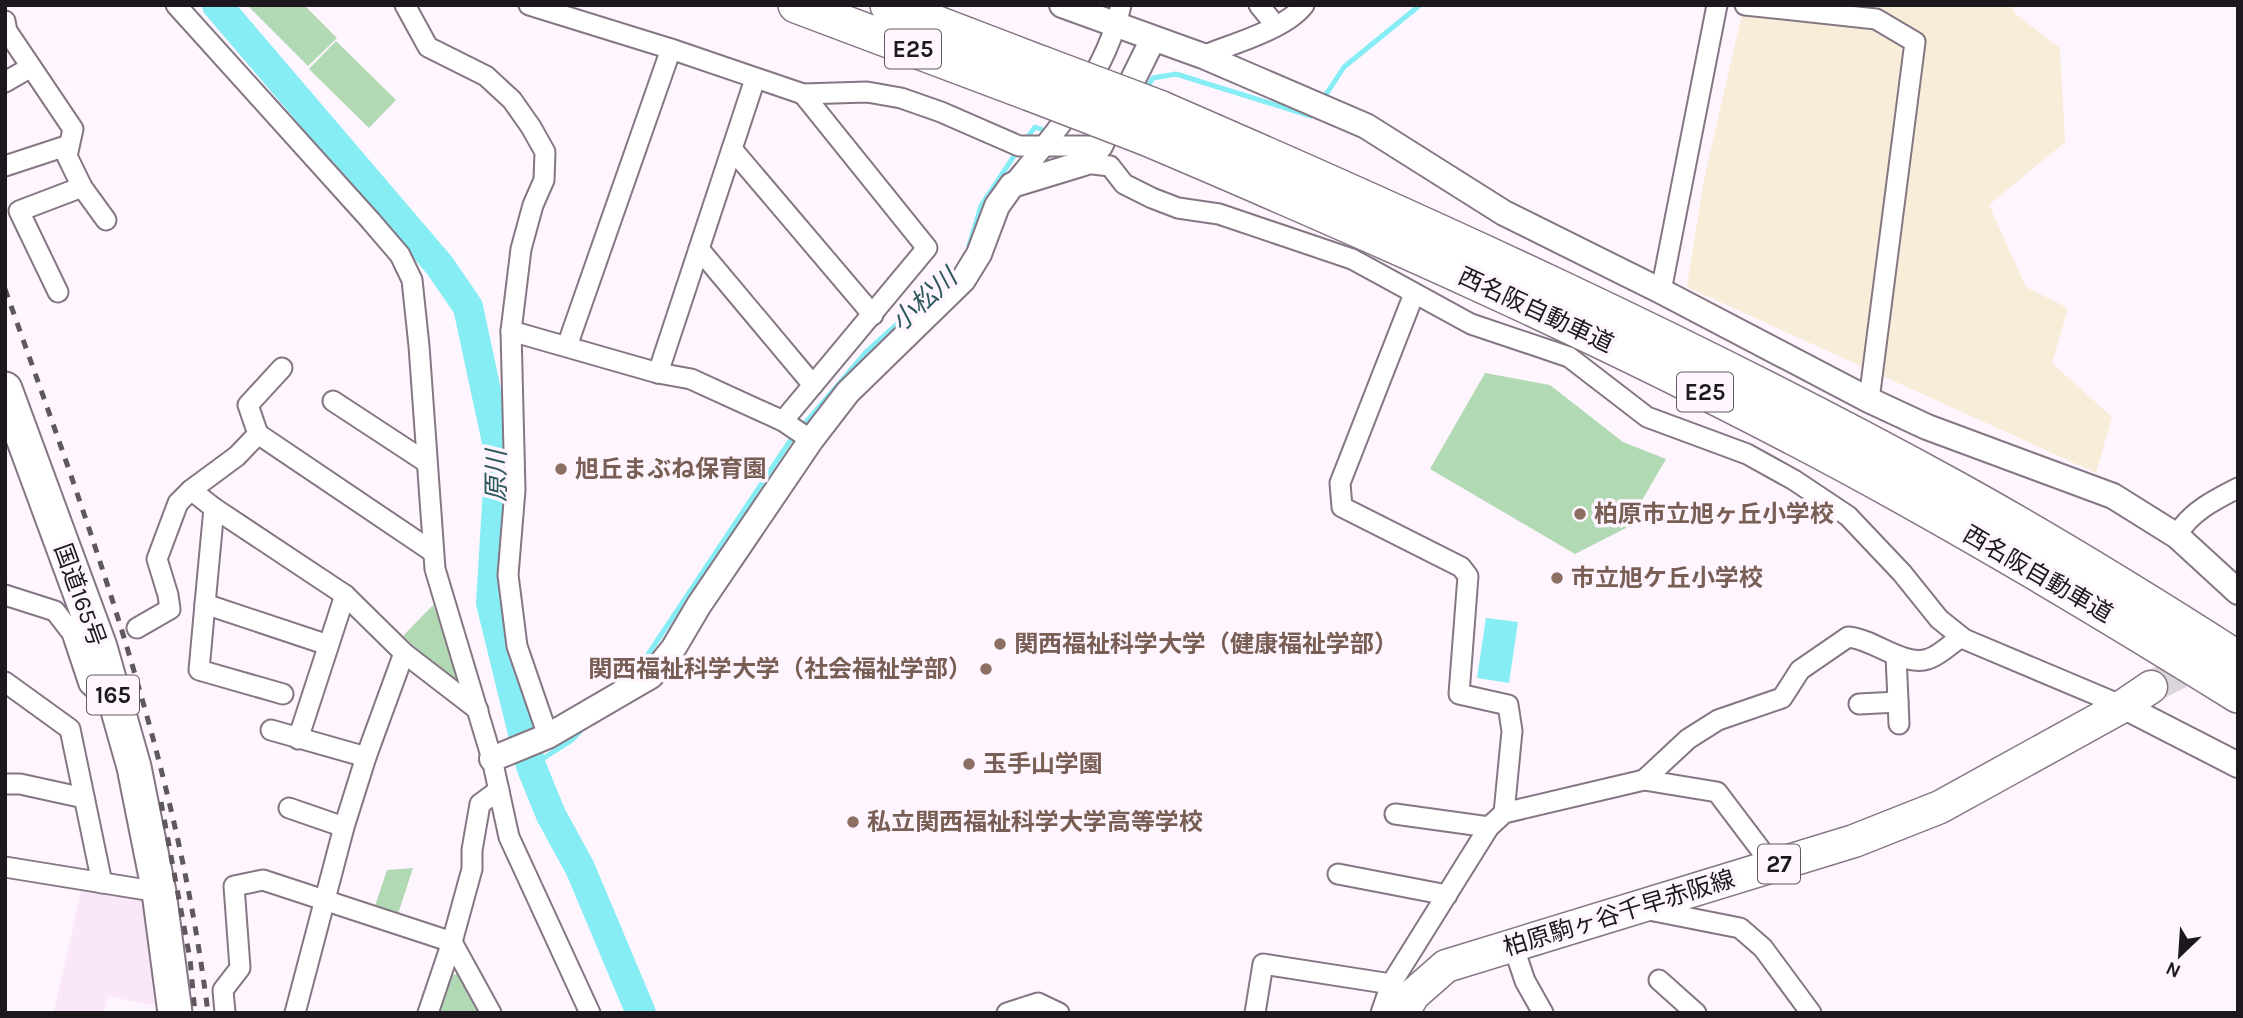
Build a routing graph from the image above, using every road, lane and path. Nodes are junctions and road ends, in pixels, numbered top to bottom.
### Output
1 (176, 5) edge
2 (405, 5) edge
3 (529, 5) edge
4 (796, 5) edge
5 (888, 5) edge
6 (1259, 5) edge
7 (1304, 5) edge
8 (1717, 5) edge
9 (1745, 5) edge
10 (1065, 6) edge
11 (1877, 12) edge
12 (1119, 16) edge
13 (1276, 26) junction
14 (6, 28) edge
15 (1153, 39) junction
16 (671, 49) junction
17 (1203, 56) junction
18 (32, 68) junction
19 (1036, 78) junction
20 (755, 79) junction
21 (5, 82) edge
22 (803, 94) junction
23 (1153, 123) junction
24 (69, 145) junction
25 (1045, 146) junction
26 (732, 149) junction
27 (1092, 155) junction
28 (5, 166) edge
29 (1012, 185) junction
30 (82, 187) junction
31 (106, 220) dead end
32 (699, 248) junction
33 (1661, 290) junction
34 (58, 292) dead end
35 (1414, 294) junction
36 (873, 315) junction
37 (511, 331) junction
38 (567, 346) junction
39 (282, 368) dead end
40 (658, 373) junction
41 (813, 385) junction
42 (5, 389) edge
43 (1869, 400) junction
44 (333, 401) dead end
45 (783, 421) junction
46 (258, 435) junction
47 (811, 440) junction
48 (426, 462) junction
49 (2238, 488) edge
50 (191, 490) junction
51 (214, 508) junction
52 (2177, 536) junction
53 (433, 552) junction
54 (2238, 592) edge
55 (5, 595) edge
56 (345, 595) junction
57 (205, 604) junction
58 (137, 628) dead end
59 (1961, 637) junction
60 (328, 645) junction
61 (404, 653) junction
62 (1896, 655) junction
63 (2238, 659) edge
64 (5, 682) edge
65 (2151, 687) tunnel mouth
66 (283, 694) dead end
67 (2238, 695) edge
68 (1898, 702) junction
69 (116, 704) junction
70 (1859, 704) dead end
71 (2123, 706) junction
72 (478, 710) junction
73 (1899, 724) dead end
74 (271, 730) dead end
75 (543, 737) junction
76 (298, 739) junction
77 (366, 757) junction
78 (498, 757) junction
79 (2238, 765) edge
80 (1644, 780) junction
81 (5, 784) edge
82 (499, 790) junction
83 (84, 798) junction
84 (289, 808) dead end
85 (1504, 813) junction
86 (1395, 814) dead end
87 (344, 827) junction
88 (1489, 827) junction
89 (1773, 866) junction
90 (5, 867) edge
91 (1338, 874) dead end
92 (102, 883) junction
93 (159, 892) junction
94 (1447, 895) junction
95 (324, 899) junction
96 (1638, 907) junction
97 (452, 942) junction
98 (1513, 945) junction
99 (1659, 980) dead end
100 (1391, 984) junction
101 (1804, 1010) edge
102 (175, 1013) edge
103 (225, 1013) edge
104 (295, 1013) edge
105 (428, 1013) edge
106 (491, 1013) edge
107 (590, 1013) edge
108 (1007, 1013) edge
109 (1059, 1013) edge
110 (1255, 1013) edge
111 (1381, 1013) edge
112 (1403, 1013) edge
113 (1543, 1013) edge
114 (1696, 1013) edge

1 - 48 street
2 - 37 street
3 - 16 street
4 - 19 highway, 西名阪自動車道 / E25
5 - 19 highway, 西名阪自動車道 / E25
6 - 13 street
7 - 13 street
8 - 33 street
9 - 11 street
10 - 12 street
11 - 43 street
12 - 15 street
12 - 25 street
13 - 17 street
14 - 18 street
15 - 17 street
15 - 27 street
16 - 20 street
16 - 38 street
17 - 33 street
18 - 21 street
18 - 24 street
19 - 23 highway, 西名阪自動車道 / E25, bridge
20 - 22 street
20 - 26 street
22 - 25 street
22 - 36 street
23 - 63 highway, 西名阪自動車道 / E25
23 - 67 highway, 西名阪自動車道 / E25
24 - 28 street
24 - 30 street
25 - 27 street
25 - 29 street
26 - 32 street
26 - 36 street
27 - 29 street
27 - 35 street
29 - 47 street
30 - 31 street
30 - 34 street
32 - 40 street
32 - 41 street
33 - 43 street
35 - 59 street
35 - 85 street
36 - 41 street
37 - 38 street
37 - 75 street
38 - 40 street
39 - 46 street
40 - 45 street
41 - 45 street
42 - 69 highway, 国道165号 / 165
43 - 52 street
44 - 48 street
45 - 47 street
46 - 50 street
46 - 53 street
47 - 75 street
48 - 53 street
49 - 52 street
50 - 51 street
50 - 58 street
51 - 56 street
51 - 57 street
52 - 54 street
53 - 72 street
55 - 69 street
56 - 60 street
56 - 61 street
57 - 60 street
57 - 66 street
59 - 62 street
59 - 71 street
60 - 76 street
61 - 72 street
61 - 77 street
62 - 68 street
62 - 80 street
64 - 83 street
65 - 71 main road, 柏原駒ヶ谷千早赤阪線 / 27
68 - 70 street
68 - 73 street
69 - 93 highway, 国道165号 / 165
71 - 79 street
71 - 89 main road, 柏原駒ヶ谷千早赤阪線 / 27
72 - 78 street
74 - 76 street
75 - 78 street
76 - 77 street
77 - 87 street
78 - 82 street
80 - 85 street
80 - 89 street
81 - 83 street
82 - 97 street
82 - 107 street
83 - 92 street
84 - 87 street
85 - 88 street
86 - 88 street
87 - 95 street
88 - 94 street
89 - 96 main road, 柏原駒ヶ谷千早赤阪線 / 27
90 - 92 street
91 - 94 street
92 - 93 street
93 - 102 highway, 国道165号 / 165
94 - 100 street
95 - 97 street
95 - 103 street
95 - 104 street
96 - 98 main road, 柏原駒ヶ谷千早赤阪線 / 27
96 - 101 street
97 - 105 street
97 - 106 street
98 - 112 main road, 柏原駒ヶ谷千早赤阪線 / 27
98 - 113 street
99 - 114 street
100 - 110 street
100 - 111 street
108 - 109 street

